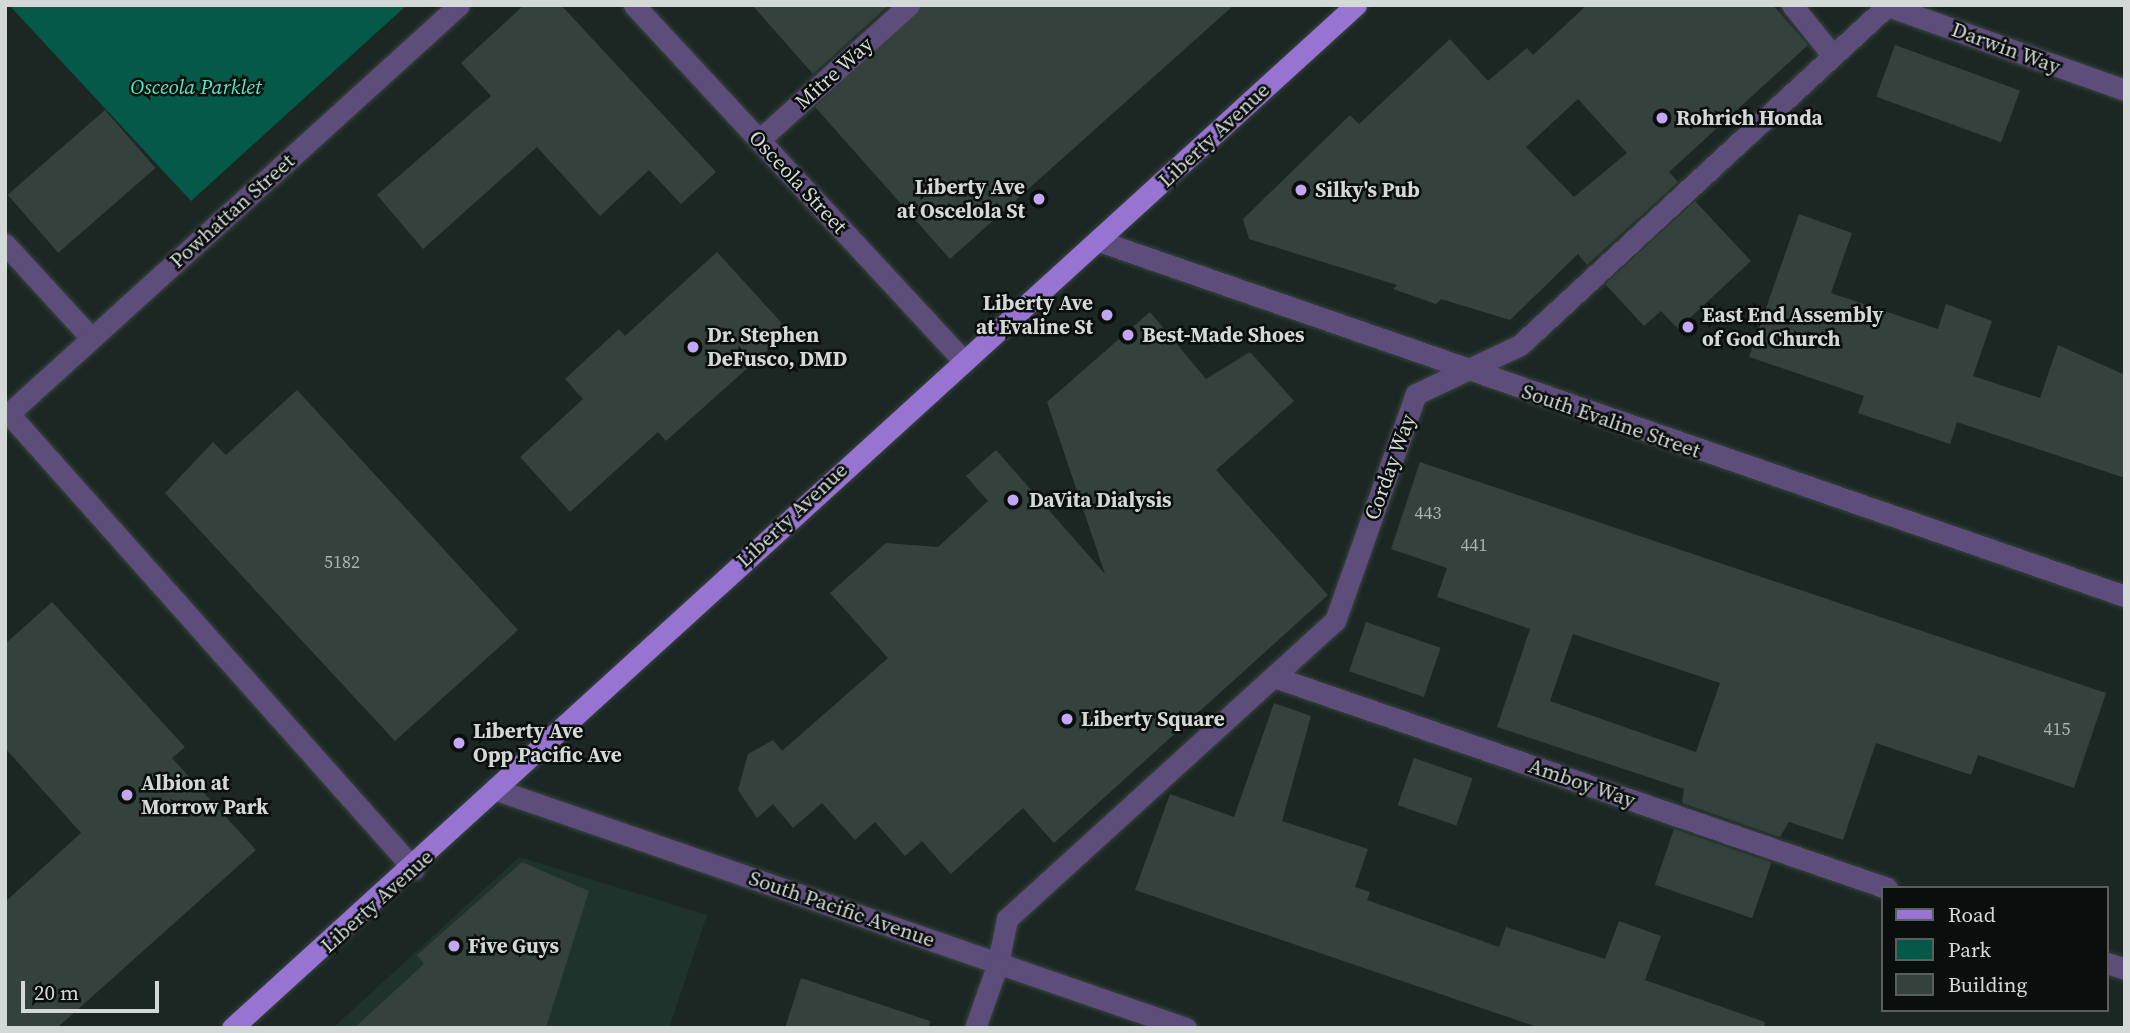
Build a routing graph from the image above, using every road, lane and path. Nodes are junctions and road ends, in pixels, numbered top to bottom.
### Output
1 (459, 5) edge
2 (634, 5) edge
3 (909, 5) edge
4 (1356, 5) edge
5 (1792, 5) edge
6 (1888, 5) edge
7 (1833, 56) junction
8 (2125, 90) edge
9 (759, 140) junction
10 (1099, 241) junction
11 (5, 244) edge
12 (91, 338) junction
13 (962, 359) junction
14 (1464, 371) junction
15 (7, 416) edge
16 (2125, 596) edge
17 (1277, 678) junction
18 (497, 790) junction
19 (414, 869) junction
20 (1882, 886) edge
21 (998, 963) junction
22 (232, 1028) edge
23 (975, 1028) edge
24 (1186, 1028) edge

1 - 12 street, Powhattan Street
2 - 9 street, Osceola Street
3 - 9 street, Mitre Way
4 - 10 main road, Liberty Avenue
5 - 7 street
6 - 7 street, Corday Way
6 - 8 street, Darwin Way
7 - 14 street, Corday Way
9 - 13 street, Osceola Street
10 - 13 main road, Liberty Avenue
10 - 14 street, South Evaline Street
11 - 12 street
12 - 15 street, Powhattan Street
13 - 18 main road, Liberty Avenue
14 - 16 street, South Evaline Street
14 - 17 street, Corday Way
15 - 19 street
17 - 20 street, Amboy Way
17 - 21 street, Corday Way
18 - 19 main road, Liberty Avenue
18 - 21 street, South Pacific Avenue
19 - 22 main road, Liberty Avenue
21 - 23 street, Corday Way
21 - 24 street, South Pacific Avenue

